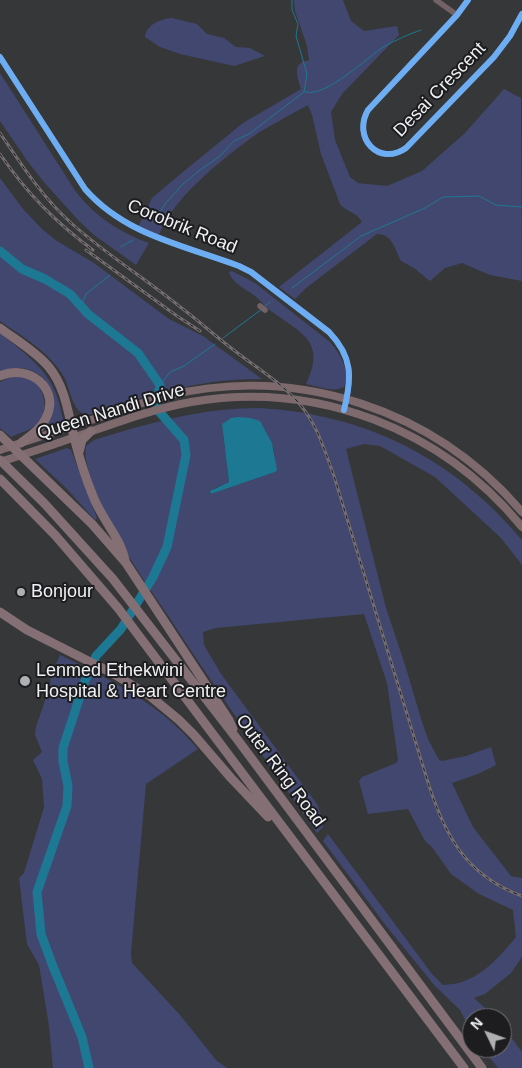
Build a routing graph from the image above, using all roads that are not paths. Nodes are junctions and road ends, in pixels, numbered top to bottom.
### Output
1 (436, 0) edge
2 (468, 0) edge
3 (522, 14) edge
4 (457, 15) junction
5 (0, 57) edge
6 (0, 328) edge
7 (0, 376) edge
8 (347, 398) junction
9 (344, 410) junction
10 (72, 427) junction
11 (91, 431) junction
12 (0, 435) edge
13 (74, 438) junction
14 (19, 443) junction
15 (0, 450) edge
16 (78, 453) junction
17 (0, 461) edge
18 (0, 479) edge
19 (522, 512) edge
20 (522, 527) edge
21 (128, 566) junction
22 (0, 612) edge
23 (237, 739) junction
24 (294, 844) junction
25 (464, 1068) edge
26 (482, 1068) edge

1 - 4 street
2 - 4 street, Desai Crescent
3 - 4 street, Desai Crescent
5 - 8 street, Corobrik Road
6 - 10 highway
7 - 14 highway
8 - 9 street, Corobrik Road
8 - 10 main road, Queen Nandi Drive
8 - 19 main road, Queen Nandi Drive
9 - 11 main road, Queen Nandi Drive
9 - 20 main road, Queen Nandi Drive
10 - 13 highway
10 - 14 main road, Queen Nandi Drive
11 - 13 main road, Queen Nandi Drive
11 - 16 highway
12 - 21 highway
13 - 16 highway
13 - 17 main road, Queen Nandi Drive
14 - 15 main road, Queen Nandi Drive
16 - 21 highway
17 - 23 highway, Outer Ring Road
18 - 24 highway, Outer Ring Road
21 - 23 highway
22 - 24 highway
23 - 26 highway, Outer Ring Road
24 - 25 highway, Outer Ring Road

